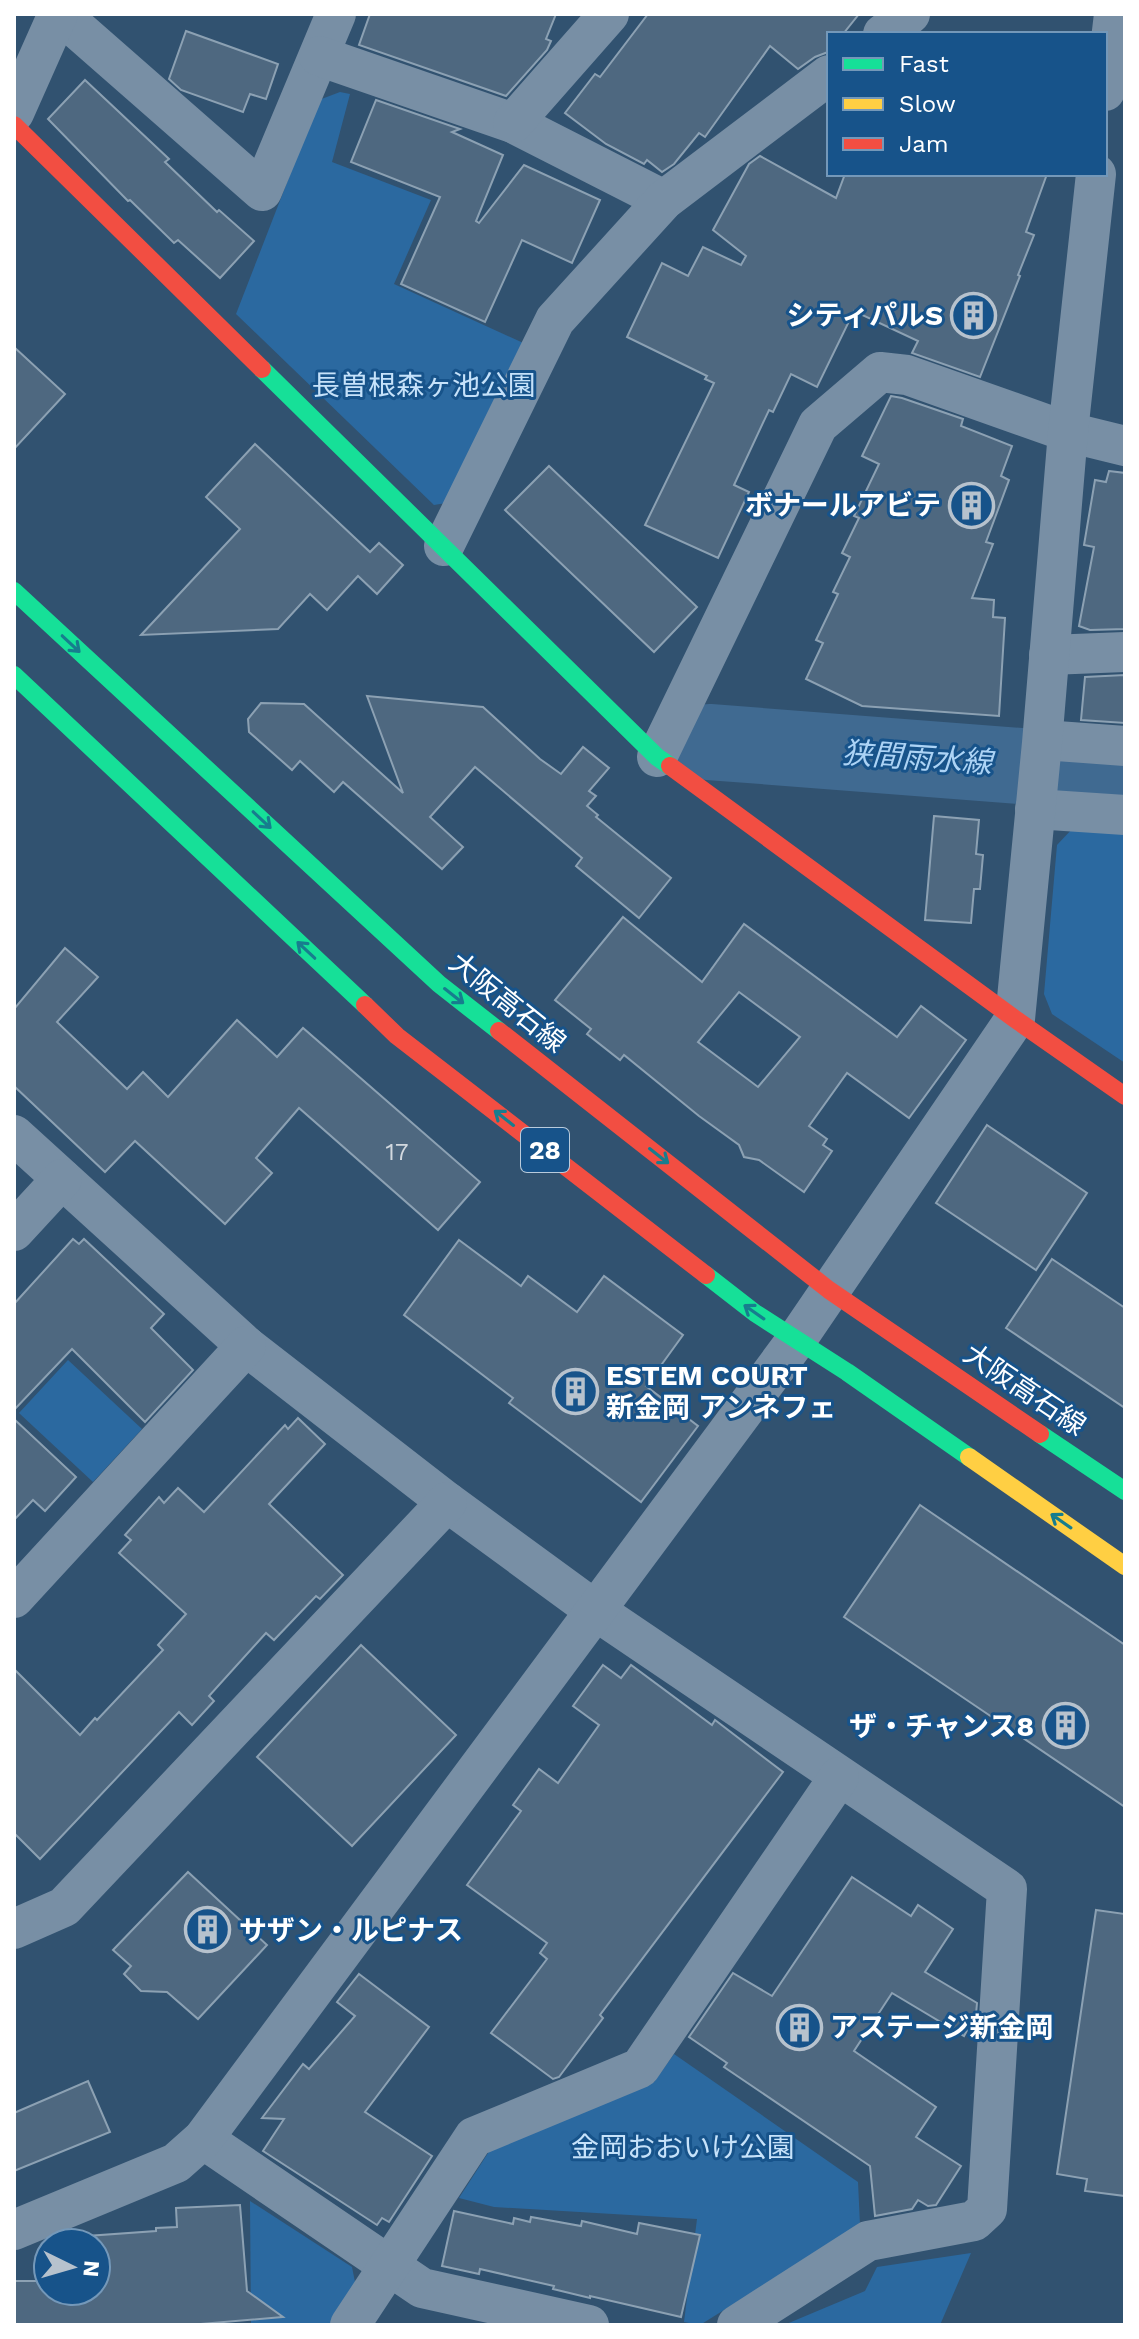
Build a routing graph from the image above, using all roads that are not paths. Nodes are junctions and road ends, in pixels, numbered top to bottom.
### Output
1 (59, 14) edge
2 (336, 14) edge
3 (609, 14) edge
4 (910, 14) edge
5 (1114, 14) edge
6 (886, 32) edge
7 (319, 56) junction
8 (1107, 74) edge
9 (827, 77) edge
10 (14, 113) edge
11 (513, 123) junction
12 (14, 125) edge
13 (1096, 176) edge
14 (664, 200) junction
15 (1068, 432) junction
16 (1125, 446) edge
17 (444, 546) junction
18 (14, 591) edge
19 (1125, 652) edge
20 (1049, 655) junction
21 (14, 675) edge
22 (1043, 742) junction
23 (1125, 746) edge
24 (657, 757) junction
25 (1035, 807) junction
26 (1125, 815) edge
27 (1015, 1019) junction
28 (1125, 1096) edge
29 (14, 1135) edge
30 (62, 1179) junction
31 (14, 1231) edge
32 (829, 1290) junction
33 (797, 1339) junction
34 (246, 1346) junction
35 (1125, 1491) edge
36 (447, 1502) junction
37 (1125, 1566) edge
38 (14, 1598) edge
39 (596, 1611) junction
40 (839, 1777) junction
41 (14, 1929) edge
42 (203, 2139) junction
43 (14, 2230) edge
44 (390, 2265) junction
45 (350, 2325) edge
46 (589, 2325) edge
47 (737, 2325) edge

1 - 7 street
1 - 10 street
2 - 7 street
3 - 11 street
4 - 6 street
5 - 8 street
7 - 11 street
9 - 14 street
11 - 14 street
12 - 17 main road
13 - 15 street
14 - 17 street
15 - 16 street
15 - 20 street
15 - 24 street
17 - 24 main road
18 -> 32 main road, 大阪高石線 / 28
19 - 20 street
20 - 22 street
33 -> 21 main road, 28
22 - 23 street
22 - 25 street
24 - 27 main road
25 - 26 street
25 - 27 street
27 - 28 main road
27 - 32 street
29 - 30 street
30 - 31 street
30 - 34 street
32 - 33 street
32 - 35 main road, 大阪高石線 / 28
37 -> 33 main road, 28
33 - 39 street
34 - 36 street
34 - 38 street
36 - 39 street
36 - 41 street
39 - 40 street
39 - 42 street
40 - 44 street
40 - 47 street
42 - 43 street
42 - 44 street
44 - 45 street
44 - 46 street

